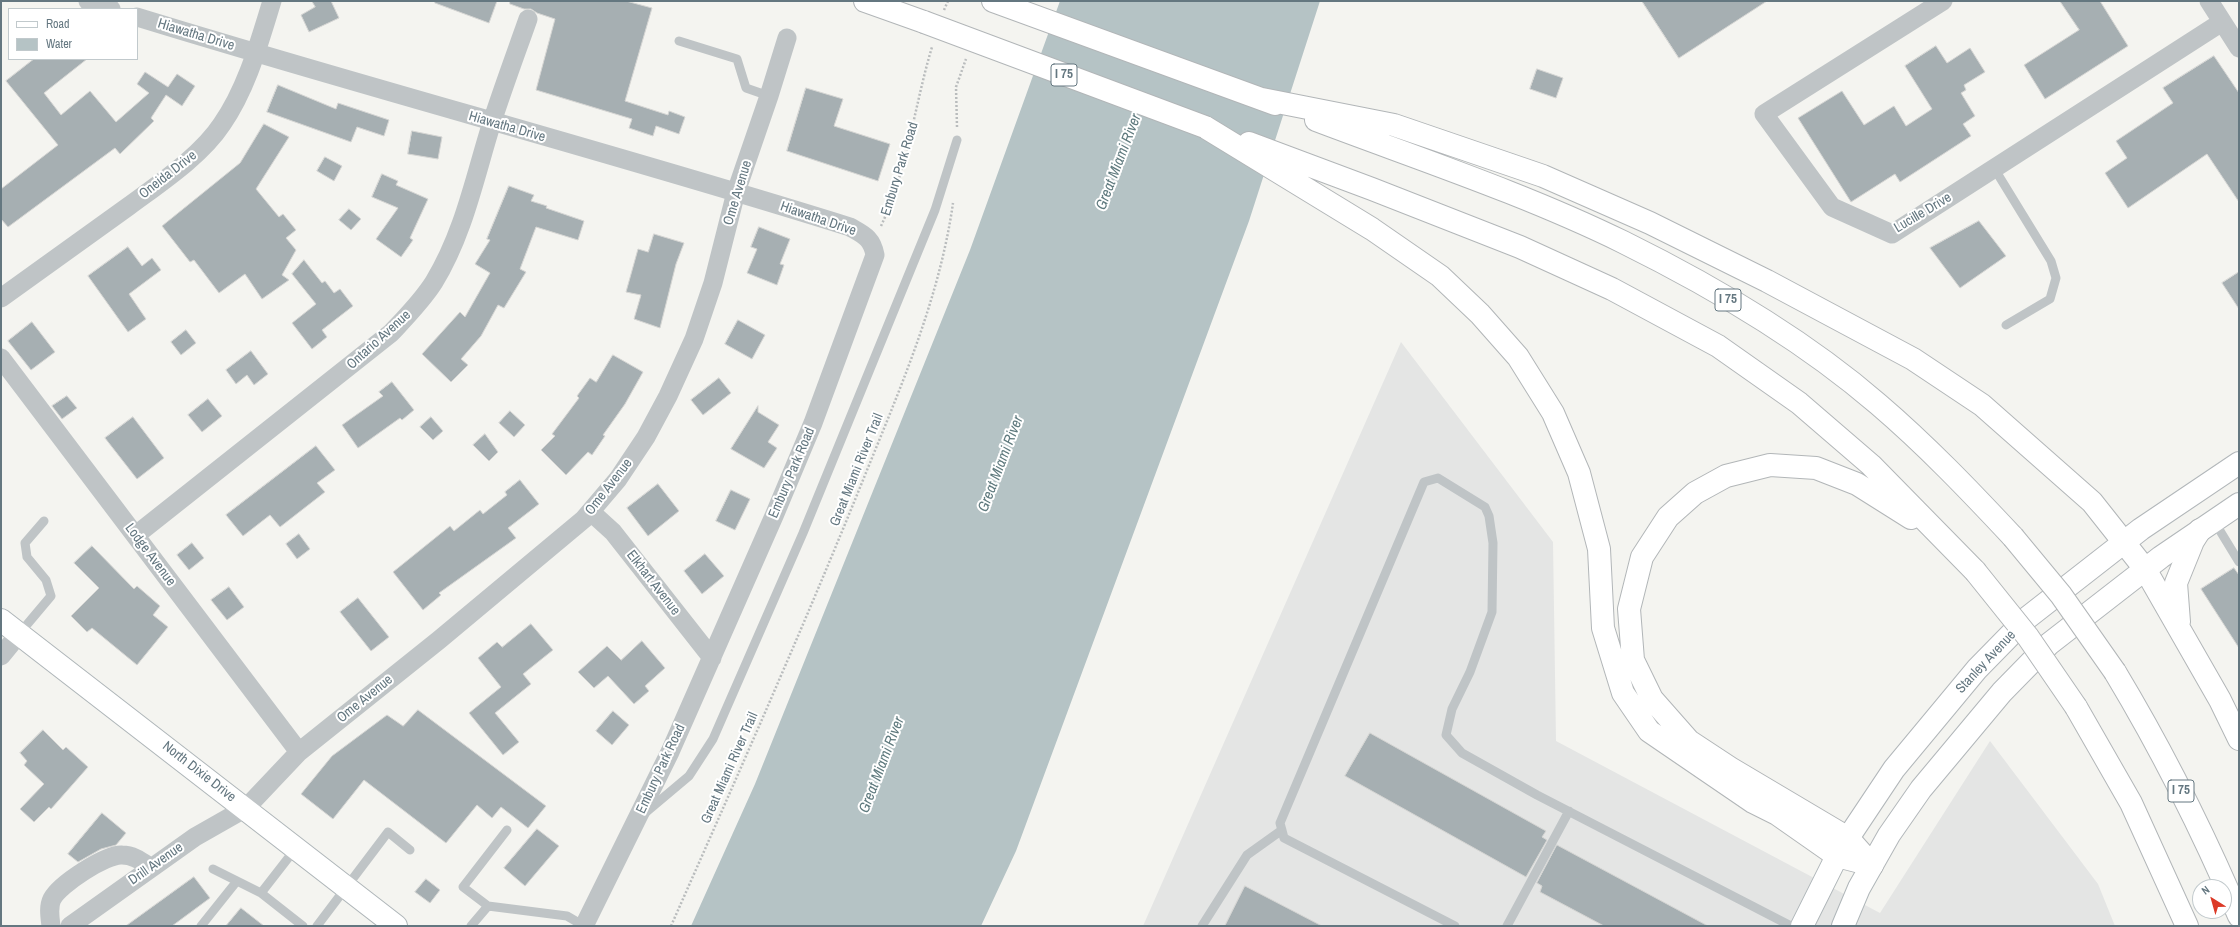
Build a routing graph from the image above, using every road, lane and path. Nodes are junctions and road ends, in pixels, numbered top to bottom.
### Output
1 (88, 1) edge
2 (272, 1) edge
3 (865, 1) edge
4 (948, 1) edge
5 (993, 1) edge
6 (1943, 1) edge
7 (2209, 1) edge
8 (108, 6) edge
9 (944, 12) dead end
10 (138, 17) edge
11 (528, 19) dead end
12 (2222, 22) junction
13 (929, 31) junction
14 (787, 38) dead end
15 (679, 41) dead end
16 (2239, 48) edge
17 (969, 51) dead end
18 (256, 53) junction
19 (770, 96) junction
20 (1262, 99) junction
21 (492, 123) junction
22 (1205, 127) junction
23 (957, 140) joint
24 (1994, 168) junction
25 (736, 192) junction
26 (953, 198) dead end
27 (873, 244) junction
28 (1, 298) edge
29 (2006, 325) dead end
30 (1, 358) edge
31 (2239, 463) edge
32 (2239, 504) edge
33 (591, 512) junction
34 (44, 521) dead end
35 (2207, 526) junction
36 (136, 535) junction
37 (1942, 537) junction
38 (2124, 542) junction
39 (2239, 562) edge
40 (2145, 569) junction
41 (1, 620) edge
42 (2180, 627) junction
43 (19, 634) junction
44 (1, 656) edge
45 (712, 658) junction
46 (2239, 738) edge
47 (299, 752) junction
48 (246, 808) junction
49 (1569, 811) junction
50 (638, 818) junction
51 (507, 830) dead end
52 (1282, 830) junction
53 (1842, 847) junction
54 (296, 848) junction
55 (410, 850) dead end
56 (1872, 865) junction
57 (150, 867) junction
58 (213, 869) dead end
59 (237, 881) junction
60 (346, 887) junction
61 (261, 893) junction
62 (488, 906) junction
63 (2239, 916) edge
64 (51, 926) edge
65 (70, 926) edge
66 (201, 926) edge
67 (303, 926) edge
68 (317, 926) edge
69 (396, 926) edge
70 (471, 926) edge
71 (584, 926) edge
72 (671, 926) edge
73 (1202, 926) edge
74 (1455, 926) edge
75 (1507, 926) edge
76 (1791, 926) edge
77 (1802, 926) edge
78 (1843, 926) edge
79 (2187, 926) edge

1 - 8 street
2 - 18 street, Oneida Drive
3 - 13 main road, I 75
4 - 9 path
5 - 20 main road, I 75
6 - 24 street, Lucille Drive
7 - 12 street
10 - 18 street, Hiawatha Drive
11 - 21 street, Ontario Avenue
12 - 16 street
12 - 24 street, Lucille Drive
13 - 22 main road, I 75, bridge
13 - 27 path, Embury Park Road
14 - 19 street, Ome Avenue
15 - 19 lane
17 - 23 path
18 - 21 street, Hiawatha Drive
18 - 28 street, Oneida Drive
19 - 25 street, Ome Avenue
20 - 38 main road
20 - 63 main road, I 75, bridge
21 - 25 street, Hiawatha Drive
21 - 36 street, Ontario Avenue
22 - 37 main road, I 75
22 - 53 main road
23 - 50 lane
24 - 29 lane
25 - 27 street, Hiawatha Drive
25 - 33 street, Ome Avenue
26 - 72 path, Great Miami River Trail
27 - 45 street, Embury Park Road
30 - 36 street, Lodge Avenue
31 - 38 main road, Stanley Avenue
32 - 35 main road
33 - 45 street, Elkhart Avenue
33 - 47 street, Ome Avenue
34 - 43 lane
35 - 39 lane
35 - 40 main road
35 - 42 main road
36 - 47 street, Lodge Avenue
37 - 53 main road
37 - 79 main road, I 75, bridge
38 - 40 main road
38 - 53 main road, Stanley Avenue
40 - 42 main road
40 - 56 main road
41 - 43 main road, North Dixie Drive
42 - 46 main road
43 - 44 street
43 - 48 main road, North Dixie Drive
45 - 50 street, Embury Park Road
47 - 48 street, Ome Avenue
48 - 54 main road, North Dixie Drive
48 - 57 street, Drill Avenue
49 - 52 lane
49 - 75 lane
49 - 76 lane
50 - 71 street, Embury Park Road
51 - 62 lane
52 - 73 lane
52 - 74 lane
53 - 56 main road
53 - 77 main road, Stanley Avenue
54 - 60 main road, North Dixie Drive
54 - 61 lane
55 - 60 lane
56 - 78 main road
57 - 64 street
57 - 65 street, Drill Avenue
58 - 59 lane
59 - 61 lane
59 - 66 lane
60 - 68 lane
60 - 69 main road, North Dixie Drive
61 - 67 lane
62 - 70 lane
62 - 71 lane

